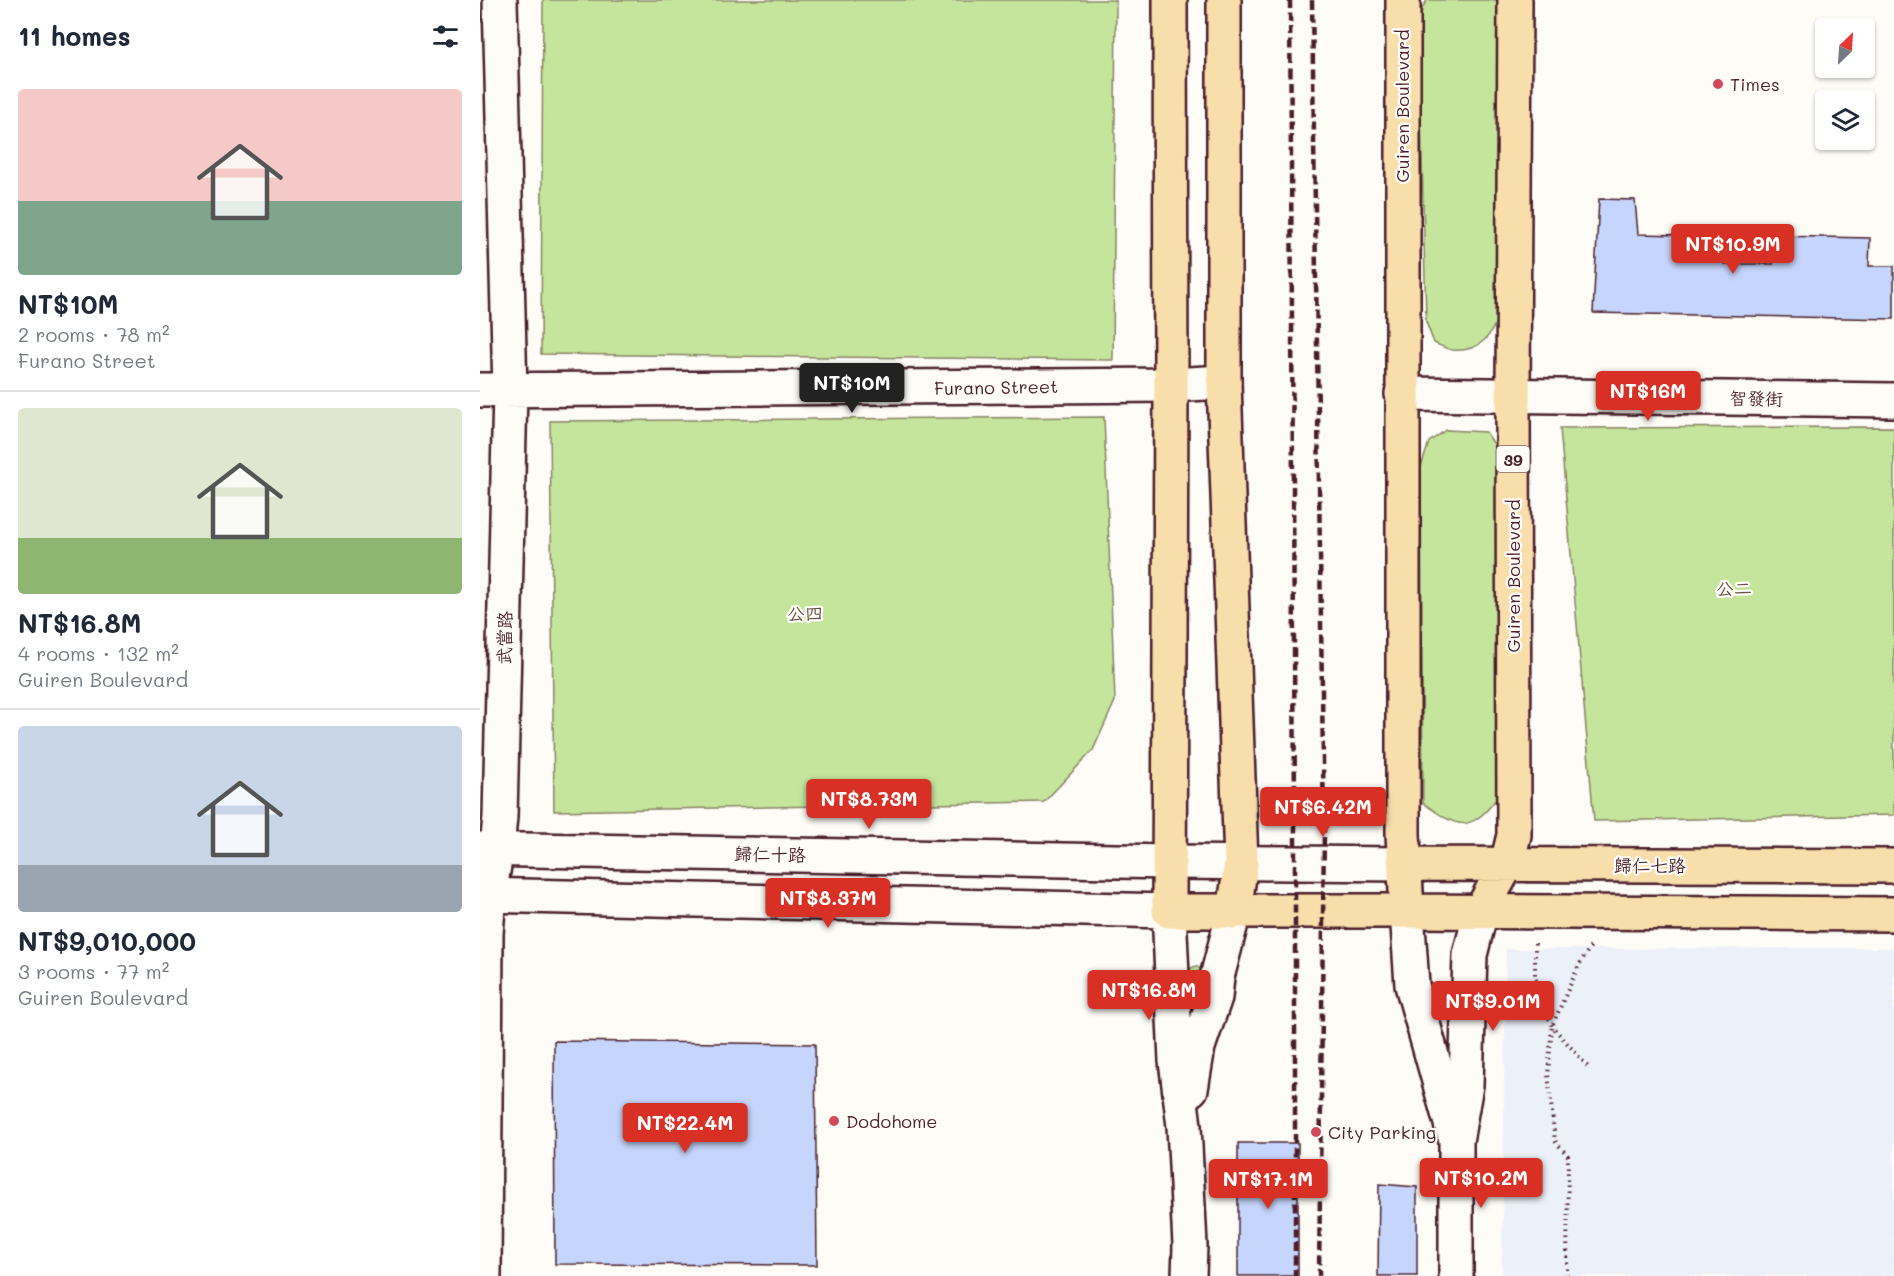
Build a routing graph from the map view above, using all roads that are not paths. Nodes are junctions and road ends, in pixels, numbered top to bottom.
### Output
1 (500, 0) edge
2 (1170, 0) edge
3 (1224, 0) edge
4 (1402, 0) edge
5 (1515, 0) edge
6 (1224, 382) junction
7 (1171, 385) junction
8 (495, 391) edge
9 (1402, 394) junction
10 (1513, 394) junction
11 (1894, 400) edge
12 (488, 849) edge
13 (1170, 862) junction
14 (1240, 863) junction
15 (1405, 864) junction
16 (1507, 864) junction
17 (1894, 866) edge
18 (485, 895) edge
19 (1407, 910) junction
20 (1169, 911) junction
21 (1481, 911) junction
22 (1234, 912) junction
23 (1894, 914) edge
24 (1184, 1126) junction
25 (1456, 1141) junction
26 (484, 1276) edge
27 (1189, 1276) edge
28 (1456, 1276) edge

1 - 8 street, 武當路
2 - 7 main road
3 - 6 main road
4 - 9 main road, Guiren Boulevard
5 - 10 main road, Guiren Boulevard / 39
6 - 7 street, Furano Street
6 - 14 main road
7 - 8 street, Furano Street
7 - 13 main road
8 - 12 street, 武當路
9 - 10 street, 智發街
9 - 15 main road, Guiren Boulevard
10 - 11 street, 智發街
10 - 16 main road, Guiren Boulevard / 39
12 - 13 street, 歸仁十路
12 - 18 street, 武當路
13 - 14 street, 歸仁十路
13 - 20 main road
14 - 15 street, 歸仁十路
14 - 22 main road
15 - 16 main road, 歸仁七路
15 - 19 main road, Guiren Boulevard
16 - 17 main road, 歸仁七路
16 - 21 main road, Guiren Boulevard / 39
18 - 20 street
18 - 26 street, 武當路
19 - 21 main road
19 - 22 main road
19 - 25 street, Guiren Boulevard
20 - 22 main road
20 - 24 street
21 - 23 main road
21 - 25 street, Guiren Boulevard
22 - 24 street
24 - 27 street
25 - 28 street, Guiren Boulevard

